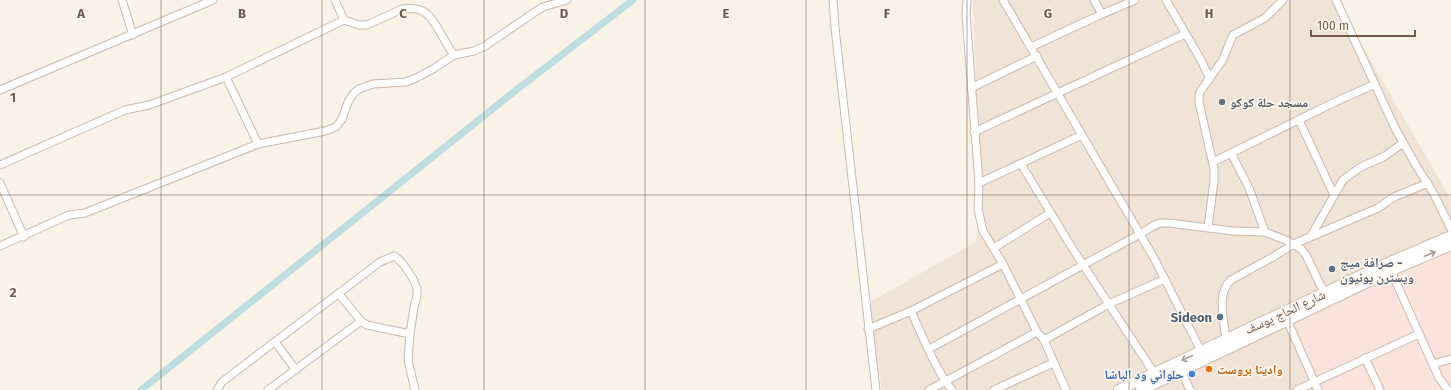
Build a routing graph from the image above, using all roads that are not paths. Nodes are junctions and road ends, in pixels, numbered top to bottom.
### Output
1 (122, 0) edge
2 (213, 0) edge
3 (335, 0) edge
4 (567, 0) edge
5 (833, 0) edge
6 (967, 0) edge
7 (1094, 0) edge
8 (1135, 0) edge
9 (1166, 0) edge
10 (1283, 0) edge
11 (1336, 0) edge
12 (1006, 1) edge
13 (1102, 14) junction
14 (344, 20) junction
15 (1185, 34) junction
16 (133, 35) junction
17 (1031, 47) junction
18 (454, 55) junction
19 (1037, 56) junction
20 (226, 77) junction
21 (1210, 79) junction
22 (1375, 84) junction
23 (972, 88) junction
24 (0, 90) edge
25 (1058, 94) junction
26 (1299, 120) junction
27 (974, 132) junction
28 (1082, 135) junction
29 (1403, 143) junction
30 (258, 144) junction
31 (1231, 153) junction
32 (1213, 162) junction
33 (1020, 164) junction
34 (0, 165) edge
35 (0, 183) edge
36 (979, 183) junction
37 (1428, 183) junction
38 (1334, 196) junction
39 (1050, 213) junction
40 (1208, 227) junction
41 (1451, 229) edge
42 (1265, 232) junction
43 (1140, 234) junction
44 (1311, 236) junction
45 (1451, 236) edge
46 (24, 237) junction
47 (1294, 244) junction
48 (1451, 245) edge
49 (0, 246) edge
50 (994, 248) junction
51 (1003, 264) junction
52 (1084, 265) junction
53 (1391, 271) junction
54 (1165, 279) junction
55 (339, 294) junction
56 (1326, 297) junction
57 (1021, 298) junction
58 (1109, 304) junction
59 (911, 311) junction
60 (1287, 320) junction
61 (361, 321) junction
62 (868, 329) junction
63 (1037, 332) junction
64 (410, 334) junction
65 (1419, 334) junction
66 (1044, 340) junction
67 (1226, 340) junction
68 (275, 342) junction
69 (929, 349) junction
70 (1201, 351) junction
71 (1365, 358) junction
72 (1451, 359) edge
73 (1053, 363) junction
74 (1433, 364) junction
75 (296, 370) junction
76 (1181, 371) junction
77 (1154, 374) junction
78 (945, 382) junction
79 (1315, 382) junction
80 (217, 390) edge
81 (268, 390) edge
82 (414, 390) edge
83 (876, 390) edge
84 (929, 390) edge
85 (952, 390) edge
86 (994, 390) edge
87 (1066, 390) edge
88 (1119, 390) edge
89 (1141, 390) edge
90 (1190, 390) edge
91 (1297, 390) edge
92 (1318, 390) edge
93 (1380, 390) edge
94 (1448, 390) edge

1 - 16 street
2 - 16 street
3 - 14 street
4 - 18 street
5 - 62 street
6 - 23 street
7 - 13 street
8 - 13 street
9 - 15 street
10 - 21 street
11 - 22 street
12 - 17 street
13 - 17 street
14 - 18 street
14 - 20 street
15 - 21 street
15 - 25 street
16 - 24 street
17 - 19 street
18 - 30 street
19 - 23 street
19 - 25 street
20 - 30 street
20 - 34 street
21 - 32 street
22 - 26 street
22 - 29 street
23 - 27 street
25 - 27 street
25 - 28 street
26 - 31 street
26 - 38 street
27 - 36 street
28 - 33 street
28 - 43 street
29 - 37 street
29 - 38 street
30 - 46 street
31 - 32 street
31 - 42 street
32 - 40 street
33 - 36 street
33 - 39 street
35 - 46 street
36 - 50 street
37 - 41 street
37 - 44 street
38 - 44 street
39 - 50 street
39 - 52 street
40 - 42 street
40 - 43 street
42 - 47 street
43 - 52 street
43 - 54 street
44 - 47 street
45 - 56 main road, شارع الحاج يوسف
46 - 49 street
47 - 56 street
47 - 67 street
53 -> 48 main road, شارع الحاج يوسف
50 - 51 street
51 - 57 street
51 - 59 street
52 - 57 street
52 - 58 street
53 - 56 main road, شارع الحاج يوسف
53 - 65 street
54 - 58 street
54 - 70 street
55 - 61 street
55 - 64 street
55 - 68 street
56 - 60 main road, شارع الحاج يوسف
56 - 67 main road, شارع الحاج يوسف
57 - 63 street
57 - 69 street
58 - 66 street
58 - 77 street
59 - 62 street
59 - 69 street
60 - 76 main road, شارع الحاج يوسف
60 - 79 street
61 - 64 street
61 - 75 street
62 - 83 street
63 - 66 street
63 - 78 street
64 - 82 street
65 - 71 street
65 - 74 street
66 - 73 street
67 - 70 main road, شارع الحاج يوسف
68 - 75 street
68 - 80 street
69 - 78 street
70 -> 77 main road, شارع الحاج يوسف
71 - 79 street
71 - 93 street
72 - 74 street
73 - 86 street
73 - 87 street
74 - 94 street
75 - 81 street
76 - 89 main road, شارع الحاج يوسف
76 - 90 street
77 - 88 main road, شارع الحاج يوسف
78 - 84 street
78 - 85 street
79 - 91 street
79 - 92 street

